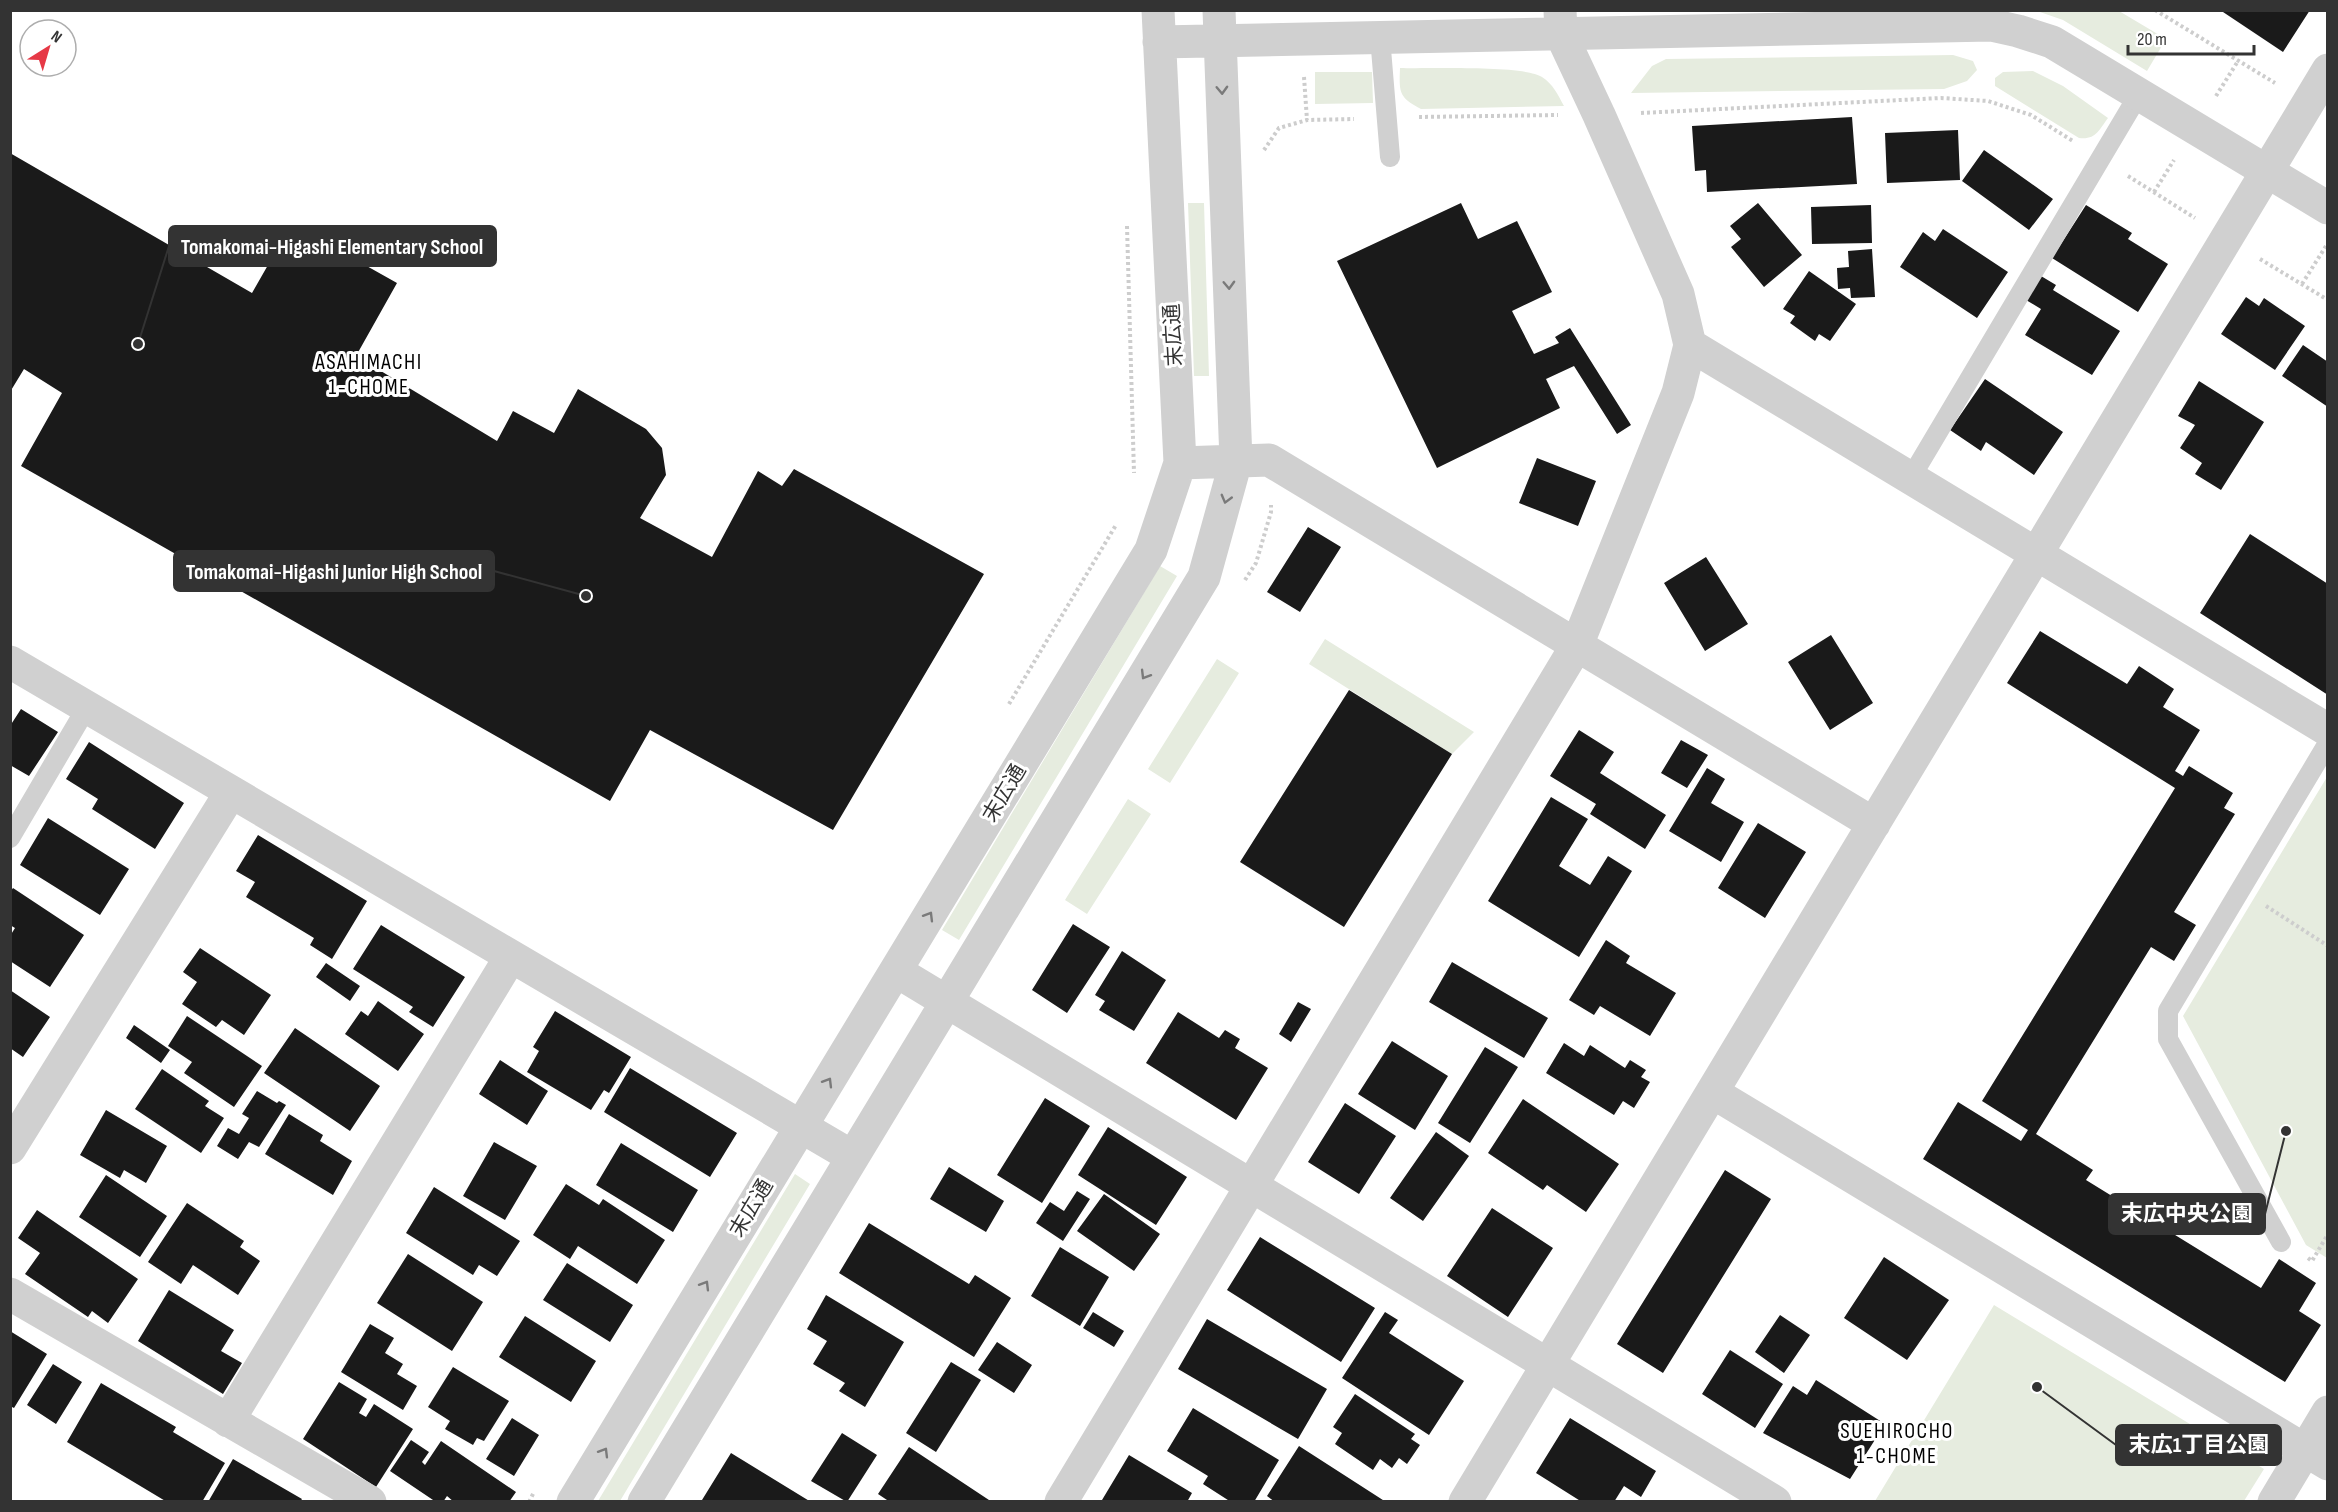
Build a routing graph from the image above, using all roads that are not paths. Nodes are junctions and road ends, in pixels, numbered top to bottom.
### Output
1 (1861, 19) edge
2 (2020, 21) edge
3 (1560, 22) edge
4 (1220, 25) edge
5 (1159, 26) edge
6 (1380, 37) junction
7 (2328, 70) edge
8 (2139, 94) junction
9 (1390, 157) dead end
10 (2266, 172) junction
11 (2328, 208) edge
12 (1690, 345) junction
13 (1236, 461) junction
14 (1180, 462) junction
15 (1910, 479) junction
16 (2036, 554) junction
17 (1577, 645) junction
18 (10, 662) edge
19 (87, 707) junction
20 (2328, 730) edge
21 (2328, 743) edge
22 (231, 792) junction
23 (1874, 824) junction
24 (10, 838) edge
25 (511, 956) junction
26 (896, 971) junction
27 (946, 1002) junction
28 (1712, 1092) junction
29 (801, 1126) junction
30 (10, 1148) edge
31 (853, 1156) junction
32 (1251, 1186) junction
33 (2281, 1242) dead end
34 (10, 1294) edge
35 (1548, 1365) junction
36 (2328, 1412) edge
37 (228, 1421) junction
38 (2316, 1457) edge
39 (370, 1502) edge
40 (573, 1502) edge
41 (644, 1502) edge
42 (1061, 1502) edge
43 (1465, 1502) edge
44 (1775, 1502) edge
45 (2274, 1502) edge

1 - 2 street
1 - 3 street
2 - 8 street
3 - 6 street
3 - 12 street
4 - 5 street
4 - 6 street
4 -> 13 street
5 - 14 street, 末広通
6 - 9 lane
7 - 10 street
8 - 10 street
8 - 15 lane
10 - 11 street
10 - 16 street
12 - 15 street
12 - 17 street
13 - 14 street
13 - 17 street
13 -> 27 street
26 -> 14 street, 末広通
15 - 16 street
16 - 20 street
16 - 23 street
17 - 23 street
17 - 32 street
18 - 19 street
19 - 22 street
19 - 24 lane
21 - 33 lane
22 - 25 street
22 - 30 street
23 - 28 street
25 - 29 street
25 - 37 street
26 - 27 street
29 -> 26 street, 末広通
27 - 31 street
27 - 32 street
28 - 35 street
28 - 38 street
29 - 31 street
40 -> 29 street, 末広通
31 - 41 street
32 - 35 street
32 - 42 street
34 - 37 street
35 - 43 street
35 - 44 street
36 - 38 street
37 - 39 street
38 - 45 street

